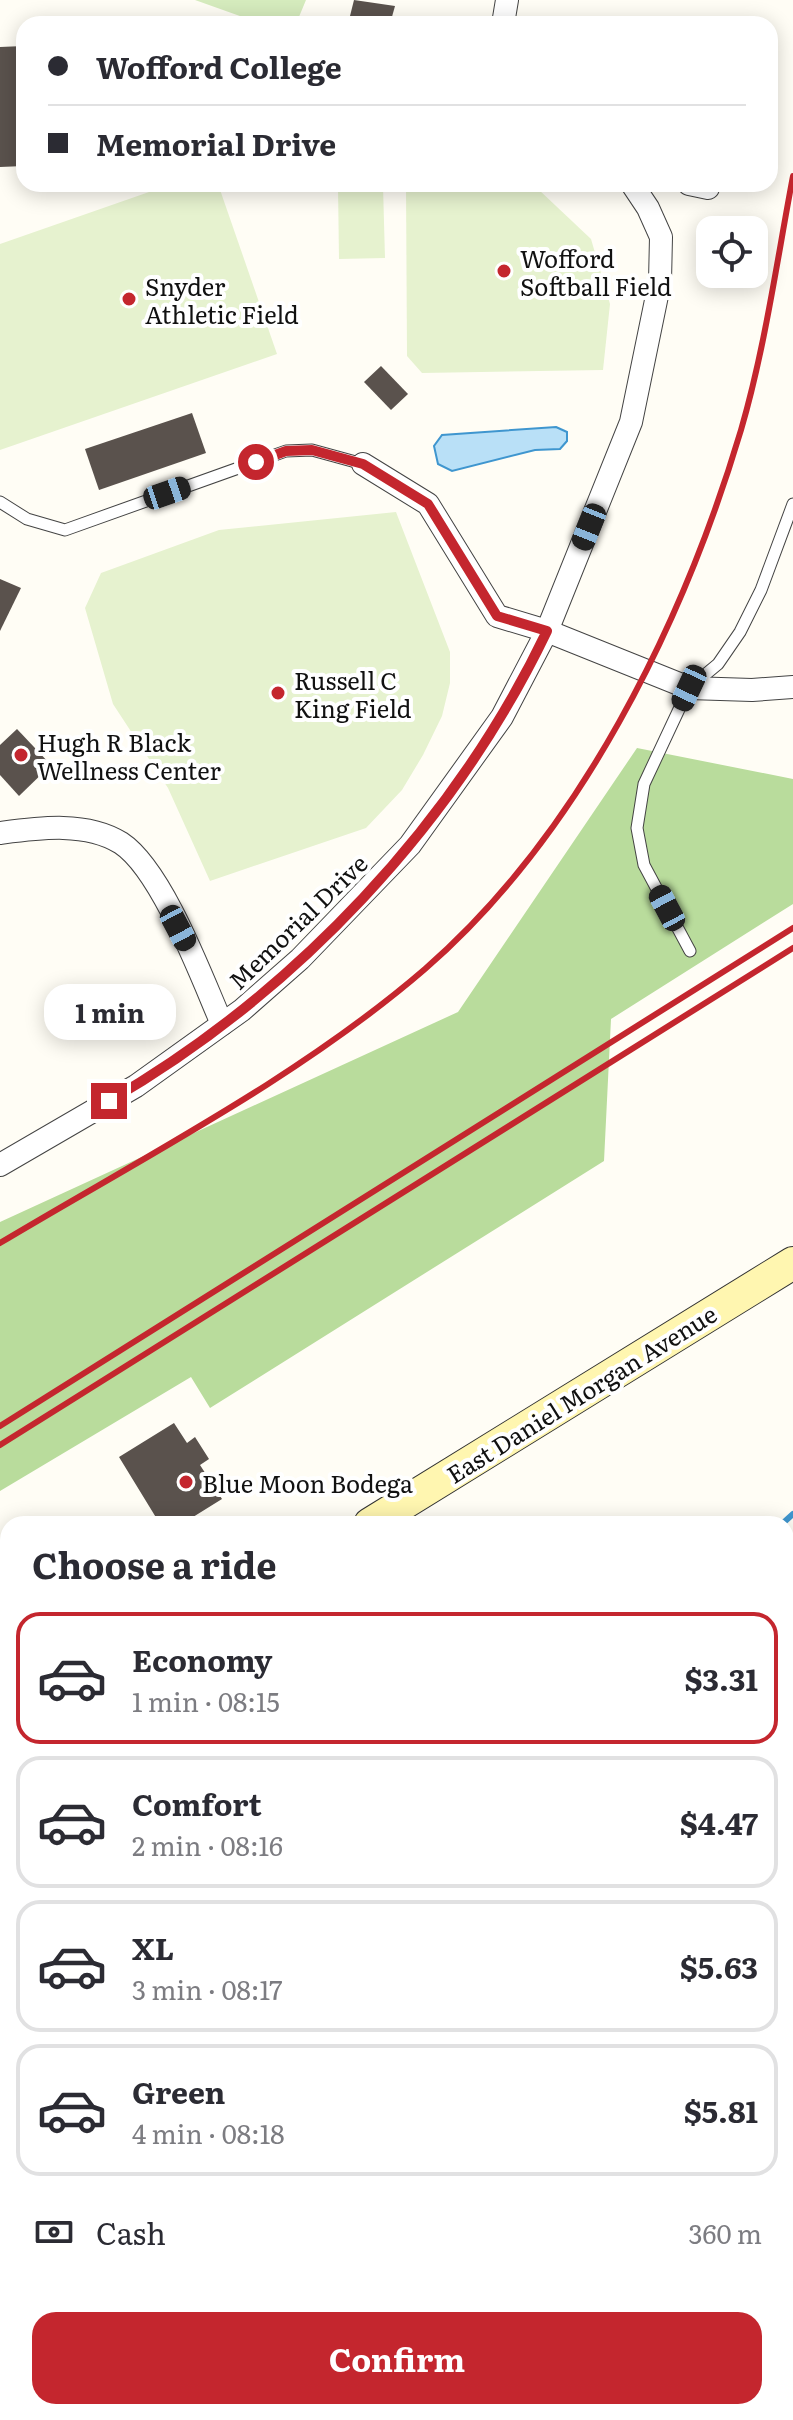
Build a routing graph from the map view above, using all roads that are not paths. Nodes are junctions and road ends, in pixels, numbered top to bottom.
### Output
1 (637, 192) edge
2 (363, 464) joint
3 (0, 502) edge
4 (793, 504) edge
5 (547, 631) junction
6 (793, 687) edge
7 (689, 688) junction
8 (0, 833) edge
9 (690, 951) dead end
10 (222, 1024) junction
11 (0, 1165) edge
12 (793, 1263) edge
13 (383, 1516) edge

1 - 5 street, Memorial Drive
2 - 3 lane
2 - 5 street
4 - 7 lane
5 - 7 street
5 - 10 street, Memorial Drive
6 - 7 street
7 - 9 lane
8 - 10 street
10 - 11 street, Memorial Drive
12 - 13 main road, East Daniel Morgan Avenue

